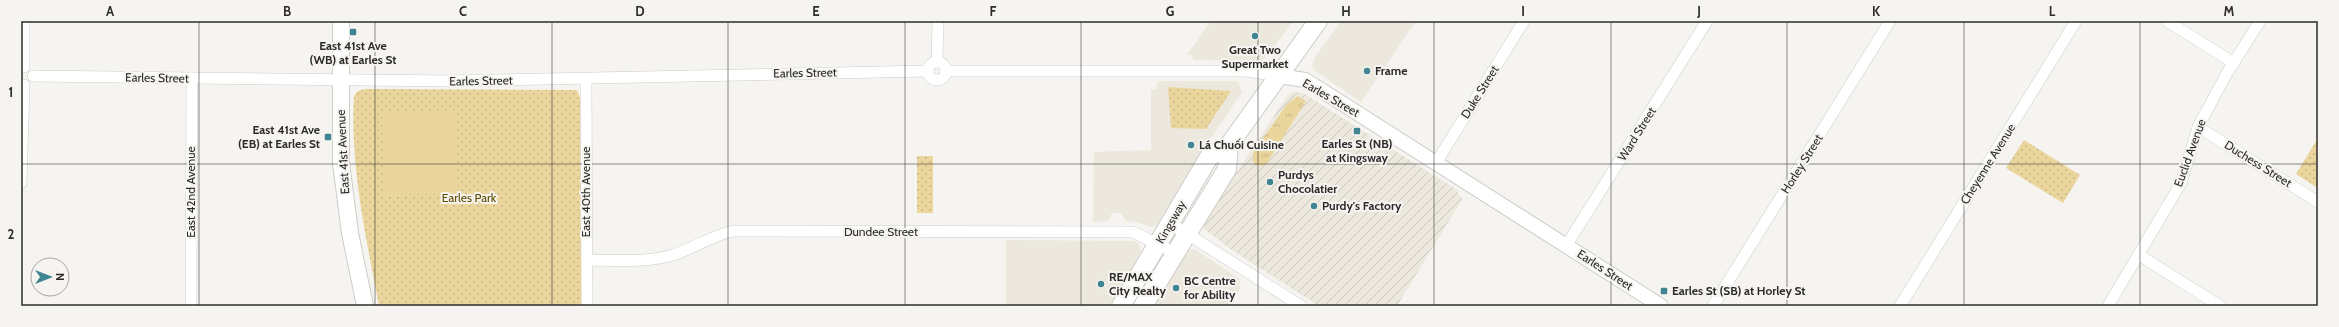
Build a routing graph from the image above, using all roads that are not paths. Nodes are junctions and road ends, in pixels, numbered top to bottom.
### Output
1 (24, 21) edge
2 (341, 21) edge
3 (938, 21) edge
4 (1318, 21) edge
5 (1524, 21) edge
6 (1707, 21) edge
7 (1890, 21) edge
8 (2076, 21) edge
9 (2167, 21) edge
10 (2260, 21) edge
11 (937, 62) junction
12 (2234, 63) junction
13 (23, 67) edge
14 (928, 71) junction
15 (946, 71) junction
16 (33, 76) junction
17 (1278, 76) junction
18 (192, 78) junction
19 (586, 79) junction
20 (341, 80) junction
21 (22, 85) edge
22 (2198, 127) junction
23 (1229, 145) junction
24 (1436, 163) junction
25 (21, 183) edge
26 (2318, 202) edge
27 (1170, 223) junction
28 (1186, 233) junction
29 (1158, 244) junction
30 (1566, 246) junction
31 (1175, 252) junction
32 (2139, 255) junction
33 (587, 260) junction
34 (191, 306) edge
35 (365, 306) edge
36 (587, 306) edge
37 (1121, 306) edge
38 (1143, 306) edge
39 (1301, 306) edge
40 (1661, 306) edge
41 (1714, 306) edge
42 (1900, 306) edge
43 (2108, 306) edge
44 (2220, 306) edge

1 - 13 street
2 - 20 main road, East 41st Avenue
3 - 11 street
4 - 17 main road, Kingsway
5 - 24 street, Duke Street
6 - 30 street, Ward Street
7 - 41 street, Horley Street
8 - 42 street, Cheyenne Avenue
9 - 12 street
10 - 12 street, Euclid Avenue
11 - 14 street
11 - 15 street
12 - 22 street, Euclid Avenue
13 - 16 street
14 - 15 street
14 - 19 street, Earles Street
15 - 17 street, Earles Street
16 - 18 street, Earles Street
16 - 21 street
17 - 23 main road, Kingsway
17 - 24 street, Earles Street
18 - 20 street, Earles Street
18 - 34 street, East 42nd Avenue
19 - 20 street, Earles Street
19 - 33 street, East 40th Avenue
20 - 35 main road, East 41st Avenue
21 - 25 street
22 - 26 street, Duchess Street
22 - 32 street, Euclid Avenue
23 - 27 main road, Kingsway
23 - 28 main road, Kingsway
24 - 30 street, Earles Street
27 - 28 street
27 - 29 main road, Kingsway
28 - 31 main road, Kingsway
28 - 39 street
29 - 31 street, Dundee Street
29 - 33 street, Dundee Street
29 - 37 main road, Kingsway
30 - 40 street, Earles Street
31 - 38 main road, Kingsway
32 - 43 street, Euclid Avenue
32 - 44 street
33 - 36 street, East 40th Avenue

